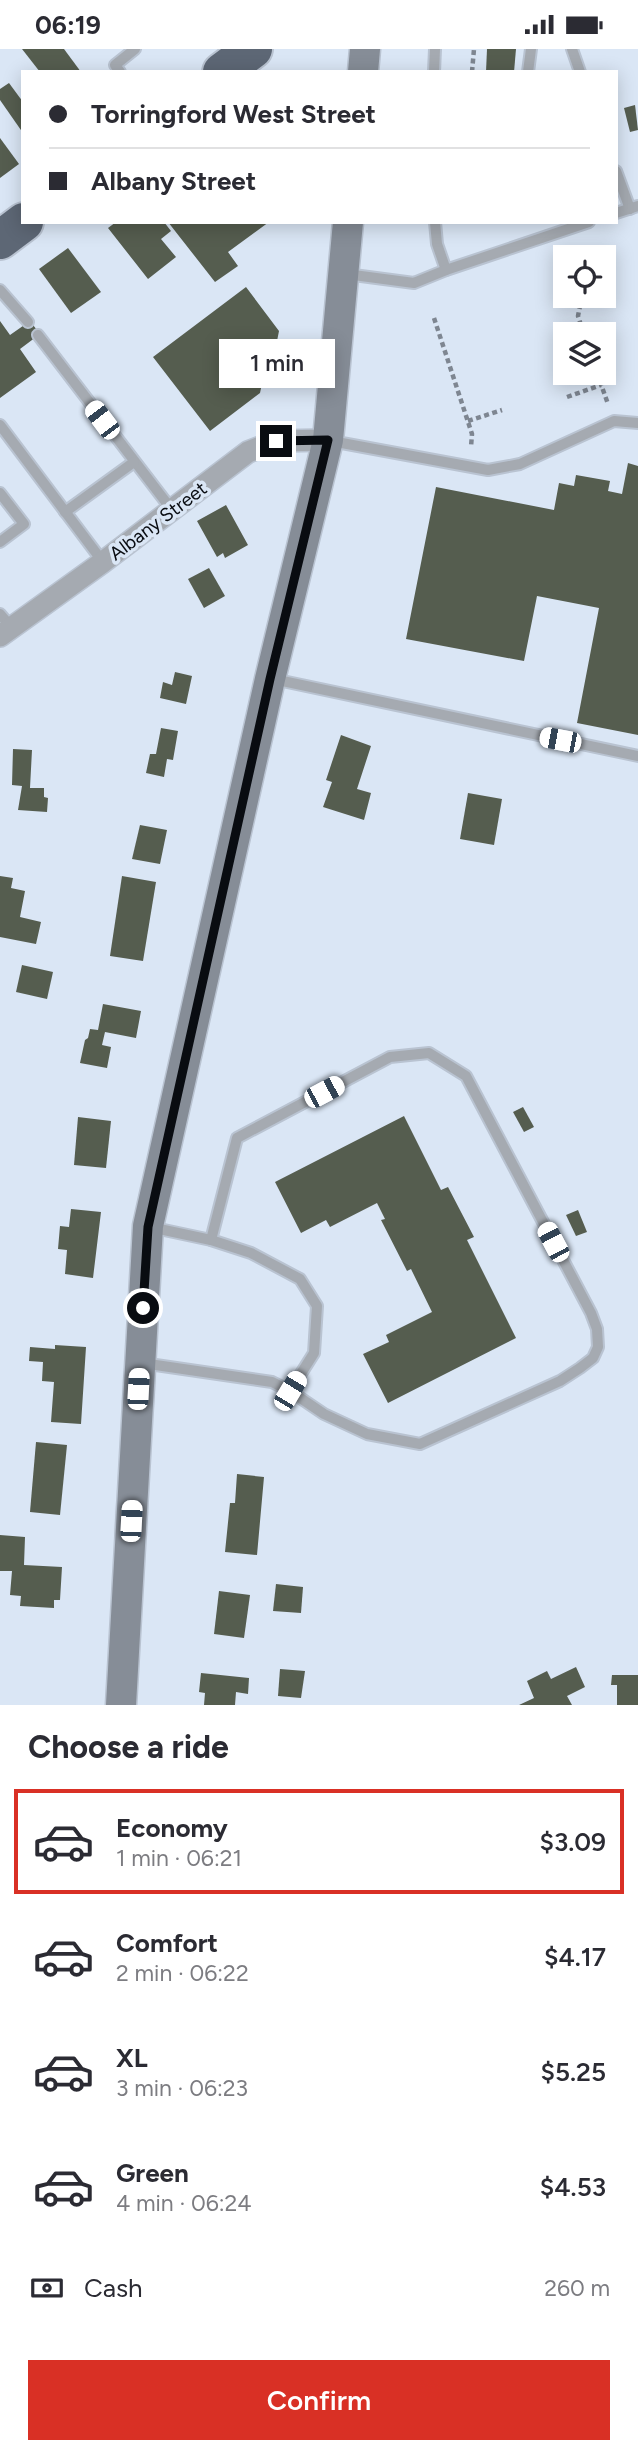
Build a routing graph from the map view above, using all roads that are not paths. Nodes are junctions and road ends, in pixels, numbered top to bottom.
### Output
1 (135, 49) edge
2 (253, 49) edge
3 (365, 49) edge
4 (435, 49) edge
5 (531, 49) edge
6 (572, 49) edge
7 (119, 70) edge
8 (225, 70) edge
9 (363, 70) edge
10 (434, 70) edge
11 (528, 70) edge
12 (579, 70) edge
13 (618, 175) edge
14 (634, 207) edge
15 (21, 224) edge
16 (348, 224) edge
17 (435, 224) edge
18 (583, 224) edge
19 (0, 240) edge
20 (446, 270) junction
21 (343, 273) junction
22 (0, 290) edge
23 (28, 322) dead end
24 (38, 335) dead end
25 (638, 423) edge
26 (0, 425) edge
27 (328, 440) junction
28 (134, 462) junction
29 (0, 493) edge
30 (172, 510) junction
31 (65, 512) junction
32 (0, 542) edge
33 (103, 562) junction
34 (4, 626) edge
35 (270, 679) junction
36 (638, 756) edge
37 (148, 1227) junction
38 (211, 1240) junction
39 (139, 1363) junction
40 (290, 1391) junction
41 (121, 1705) edge

1 - 7 lane
2 - 8 highway
3 - 9 main road
4 - 10 lane
5 - 11 lane
6 - 12 lane
13 - 14 lane
15 - 19 highway
16 - 21 main road
17 - 20 lane
18 - 20 lane
20 - 21 lane
21 - 27 main road
22 - 23 lane
24 - 28 lane
25 - 27 lane
26 - 31 lane
27 - 30 street, Albany Street
27 - 35 main road
28 - 30 lane
28 - 31 lane
29 - 32 lane
30 - 33 street, Albany Street
31 - 33 lane
33 - 34 street, Albany Street
35 - 36 lane
35 - 37 main road
37 - 38 lane
37 - 39 main road
38 - 40 lane
38 - 40 lane
39 - 40 lane
39 - 41 main road

